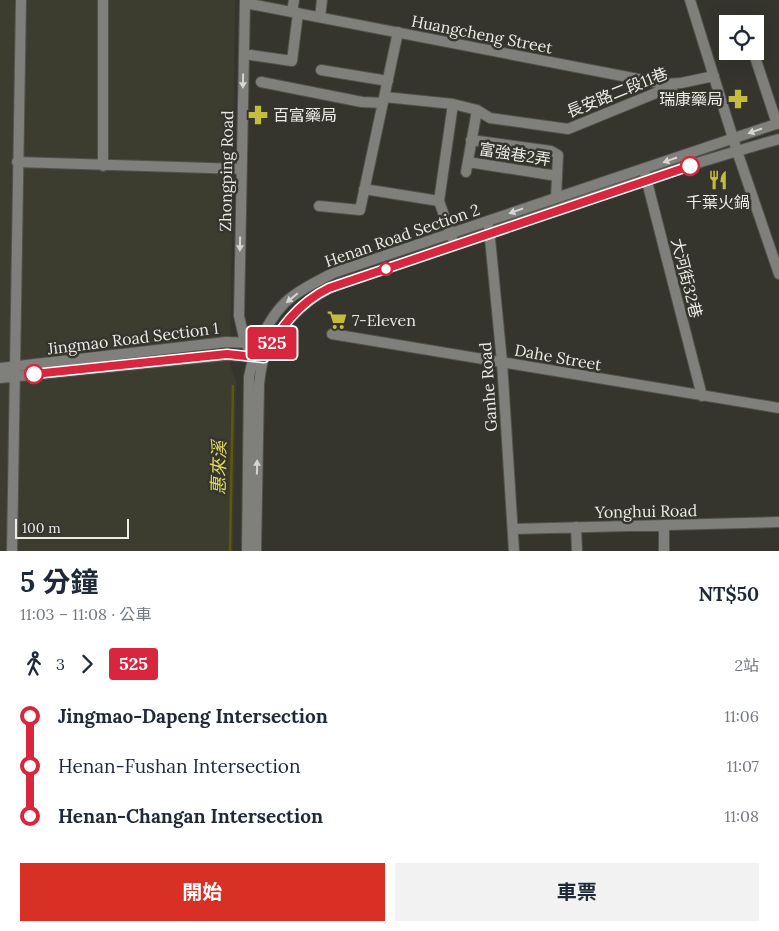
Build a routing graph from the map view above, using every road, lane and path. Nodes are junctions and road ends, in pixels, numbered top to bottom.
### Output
1 (21, 0) edge
2 (103, 0) edge
3 (294, 0) edge
4 (322, 0) edge
5 (690, 0) edge
6 (245, 1) edge
7 (295, 12) junction
8 (320, 17) junction
9 (398, 32) junction
10 (252, 55) dead end
11 (756, 60) edge
12 (321, 70) dead end
13 (714, 76) junction
14 (388, 81) junction
15 (261, 82) dead end
16 (682, 83) junction
17 (384, 100) junction
18 (453, 104) junction
19 (477, 110) junction
20 (778, 123) edge
21 (733, 138) junction
22 (779, 139) edge
23 (472, 140) junction
24 (737, 151) junction
25 (17, 162) junction
26 (103, 166) junction
27 (644, 168) junction
28 (241, 169) junction
29 (557, 176) junction
30 (646, 180) junction
31 (364, 189) junction
32 (556, 198) junction
33 (439, 202) junction
34 (319, 206) dead end
35 (488, 221) junction
36 (451, 233) junction
37 (491, 233) junction
38 (455, 246) junction
39 (779, 274) edge
40 (332, 334) dead end
41 (245, 342) junction
42 (258, 344) junction
43 (270, 347) junction
44 (253, 356) junction
45 (264, 358) junction
46 (502, 362) junction
47 (0, 368) edge
48 (15, 371) junction
49 (0, 378) edge
50 (702, 396) junction
51 (779, 408) edge
52 (779, 522) edge
53 (664, 525) junction
54 (576, 527) junction
55 (779, 527) edge
56 (513, 529) junction
57 (12, 551) edge
58 (247, 551) edge
59 (256, 551) edge
60 (514, 551) edge
61 (577, 551) edge
62 (664, 551) edge

1 - 25 street
2 - 26 street
3 - 7 street
4 - 8 street
5 - 13 street
6 - 7 street, Huangcheng Street
6 -> 28 street, Zhongping Road
7 - 8 street, Huangcheng Street
7 - 10 street
8 - 9 street, Huangcheng Street
9 - 14 street
9 - 16 street, Huangcheng Street
11 - 20 street
12 - 14 street
13 - 16 street, Huangcheng Street
13 - 21 street
14 - 17 street
15 - 17 street, 長安路二段11巷
16 - 19 street, 長安路二段11巷
17 - 18 street, 長安路二段11巷
17 - 31 street
18 - 19 street, 長安路二段11巷
18 - 33 street
19 - 23 street
20 -> 21 street, Henan Road Section 2
21 - 24 street
21 -> 27 street, Henan Road Section 2
22 - 24 street, Henan Road Section 2
23 - 29 street
23 - 29 street, 富強巷2弄
24 - 30 street, Henan Road Section 2
24 - 39 street
25 - 26 street
25 - 48 street
26 - 28 street
27 - 30 street, 大河街32巷
27 - 32 street, Henan Road Section 2
28 -> 41 street, Zhongping Road
29 - 32 street
30 - 37 street, Henan Road Section 2
30 - 50 street, 大河街32巷
31 - 33 street
31 - 34 street
32 -> 35 street, Henan Road Section 2
33 - 36 street
35 - 36 street, Henan Road Section 2
35 - 37 street, Ganhe Road
36 - 38 street
36 -> 42 street, Henan Road Section 2
37 - 38 street, Henan Road Section 2
37 - 46 street, Ganhe Road
38 - 43 street, Henan Road Section 2
40 - 46 street, Dahe Street
41 - 42 street, Jingmao Road Section 1
41 - 44 street, Zhongping Road
41 - 48 street, Jingmao Road Section 1
42 - 43 street, Jingmao Road Section 1
42 - 44 street, Henan Road Section 2
43 - 45 street, Henan Road Section 2
44 - 45 street, Jingmao Road Section 1
44 - 48 street, Jingmao Road Section 1
44 - 58 street, Henan Road Section 2
59 -> 45 street, Henan Road Section 2
46 - 50 street, Dahe Street
46 - 56 street, Ganhe Road
47 - 48 street, Jingmao Road Section 1
48 - 49 street, Jingmao Road Section 1
48 - 57 street
50 - 51 street, Dahe Street
52 - 53 street, Yonghui Road
52 - 55 street
53 - 54 street, Yonghui Road
53 - 62 street
54 - 56 street, Yonghui Road
54 - 61 street
56 - 60 street, Ganhe Road

